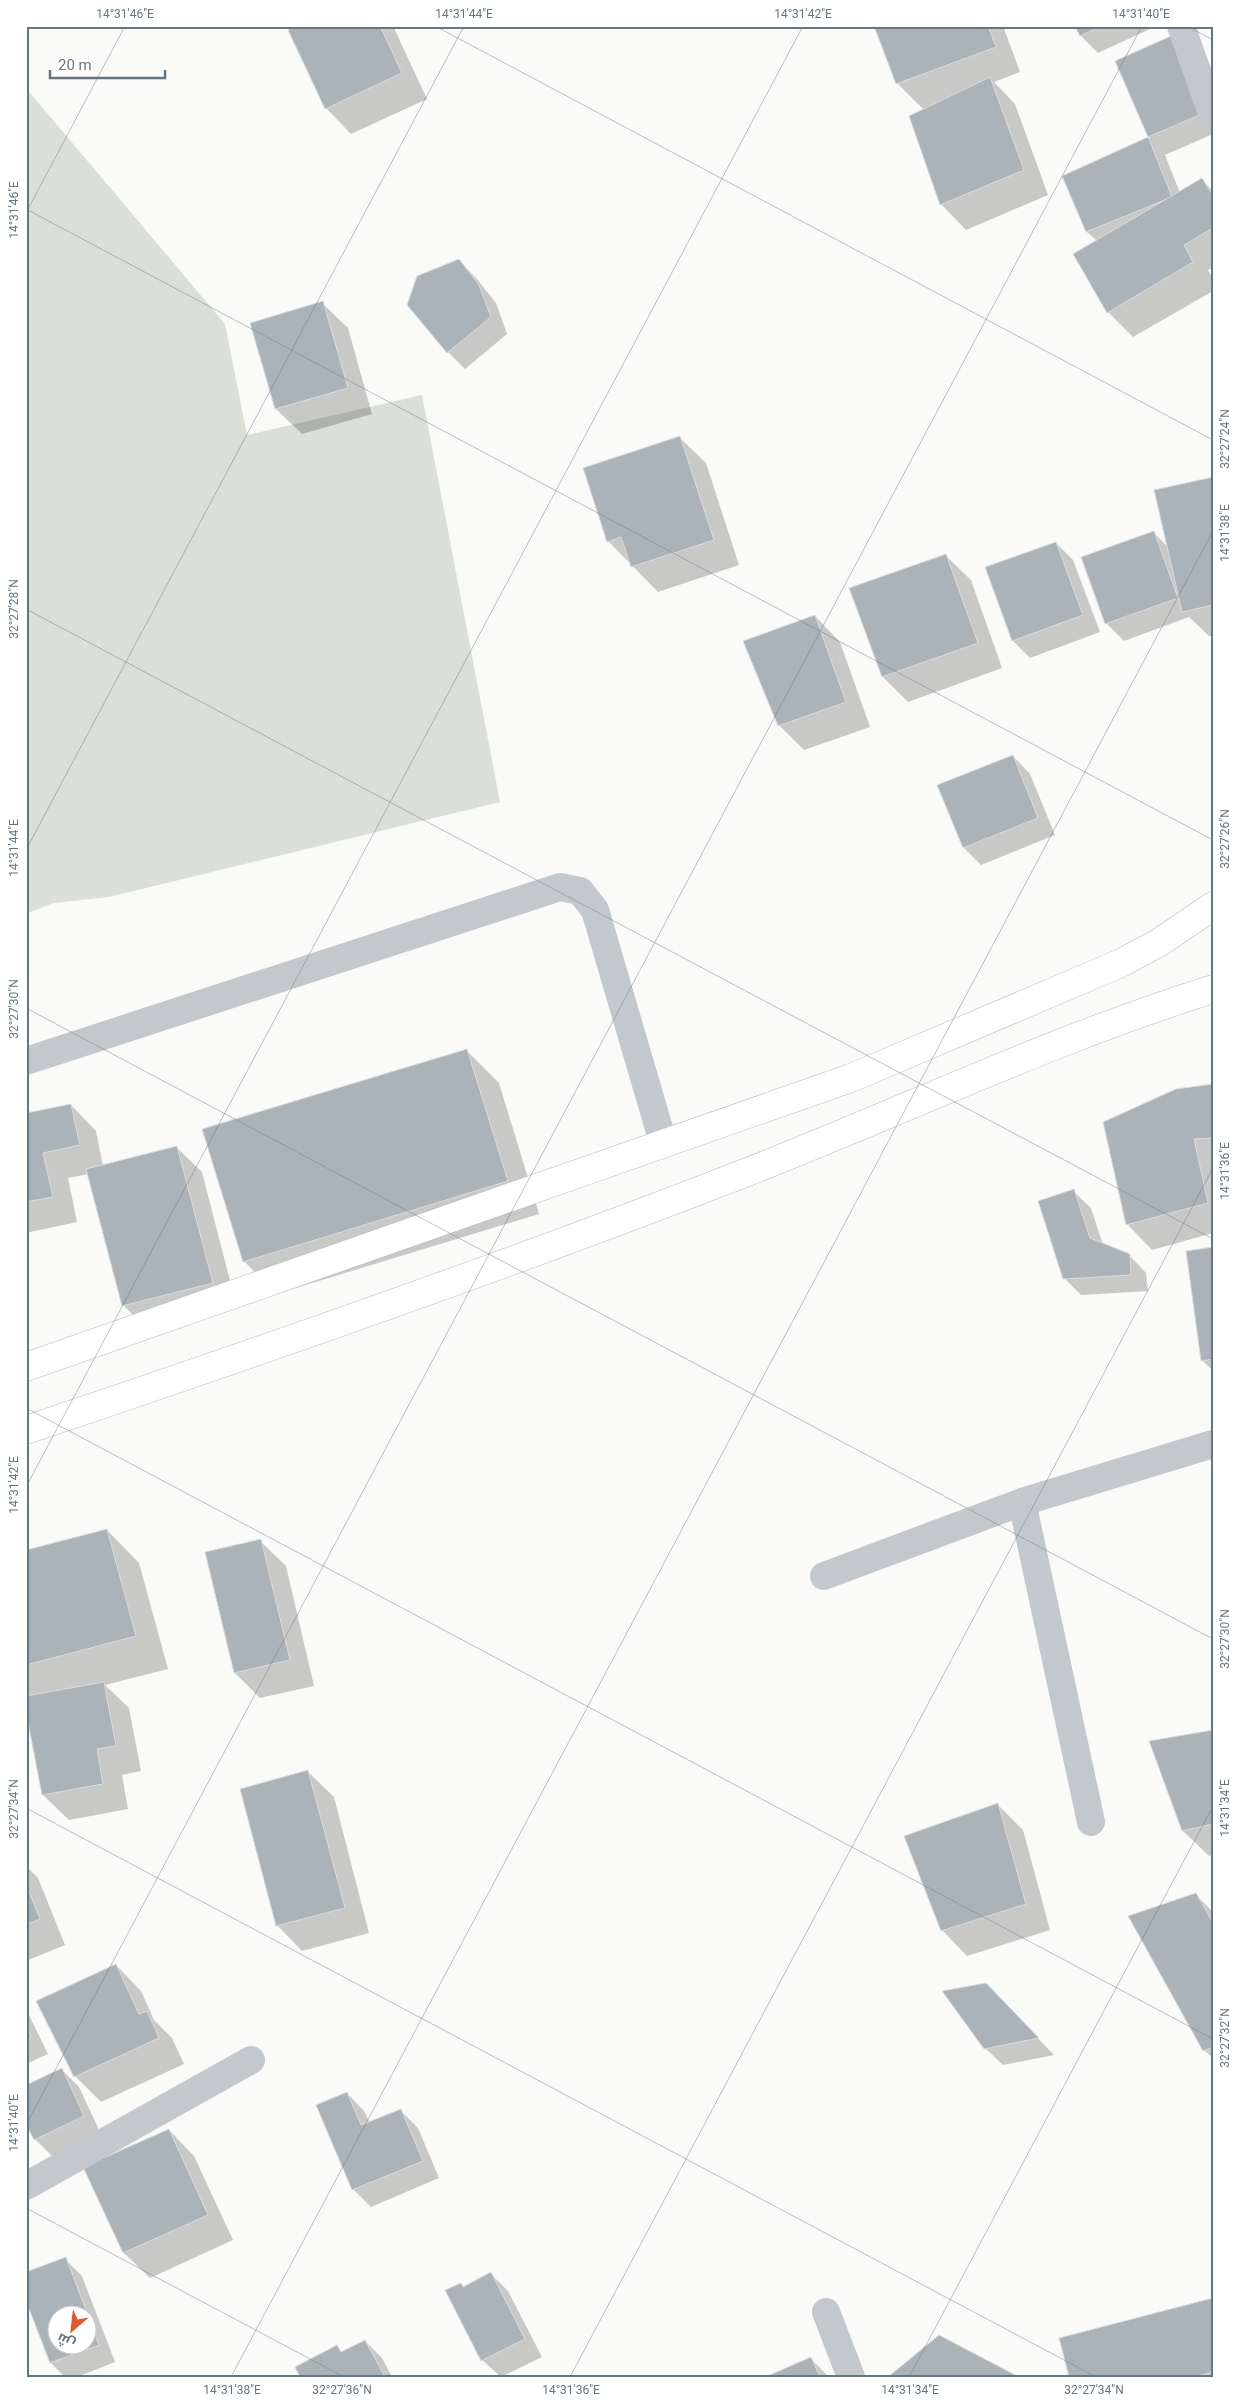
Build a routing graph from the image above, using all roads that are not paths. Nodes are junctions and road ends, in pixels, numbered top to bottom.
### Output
1 (1181, 26) edge
2 (1213, 116) edge
3 (1208, 907) edge
4 (1213, 989) edge
5 (26, 1061) edge
6 (664, 1142) junction
7 (26, 1366) edge
8 (26, 1430) edge
9 (1213, 1444) edge
10 (1022, 1502) junction
11 (824, 1576) dead end
12 (1090, 1822) dead end
13 (251, 2060) dead end
14 (26, 2186) edge
15 (826, 2312) dead end
16 (851, 2377) edge

1 - 2 street
3 - 6 street
4 - 8 street
5 - 6 street
6 - 7 street
9 - 10 street
10 - 11 street
10 - 12 street
13 - 14 street
15 - 16 street

